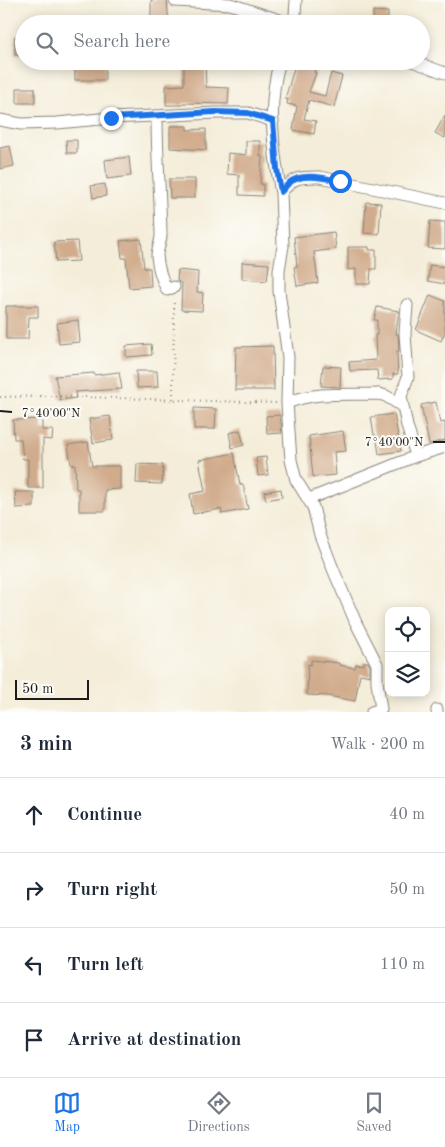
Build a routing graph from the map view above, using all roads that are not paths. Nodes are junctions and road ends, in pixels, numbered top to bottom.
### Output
1 (296, 0) edge
2 (175, 1) edge
3 (270, 15) edge
4 (295, 15) edge
5 (430, 68) edge
6 (277, 70) edge
7 (445, 73) edge
8 (157, 116) junction
9 (0, 120) edge
10 (273, 121) junction
11 (281, 192) junction
12 (445, 203) edge
13 (174, 287) road end
14 (407, 305) dead end
15 (287, 403) junction
16 (402, 406) junction
17 (445, 447) edge
18 (416, 456) junction
19 (309, 499) junction
20 (372, 712) edge

1 - 4 street
2 - 3 street
5 - 7 street
6 - 10 street
8 - 9 street
8 - 10 street
8 - 13 street
10 - 11 street
11 - 12 street
11 - 15 street
14 - 16 street
15 - 16 street
15 - 19 street
16 - 18 street
17 - 18 street
18 - 19 street
19 - 20 street

